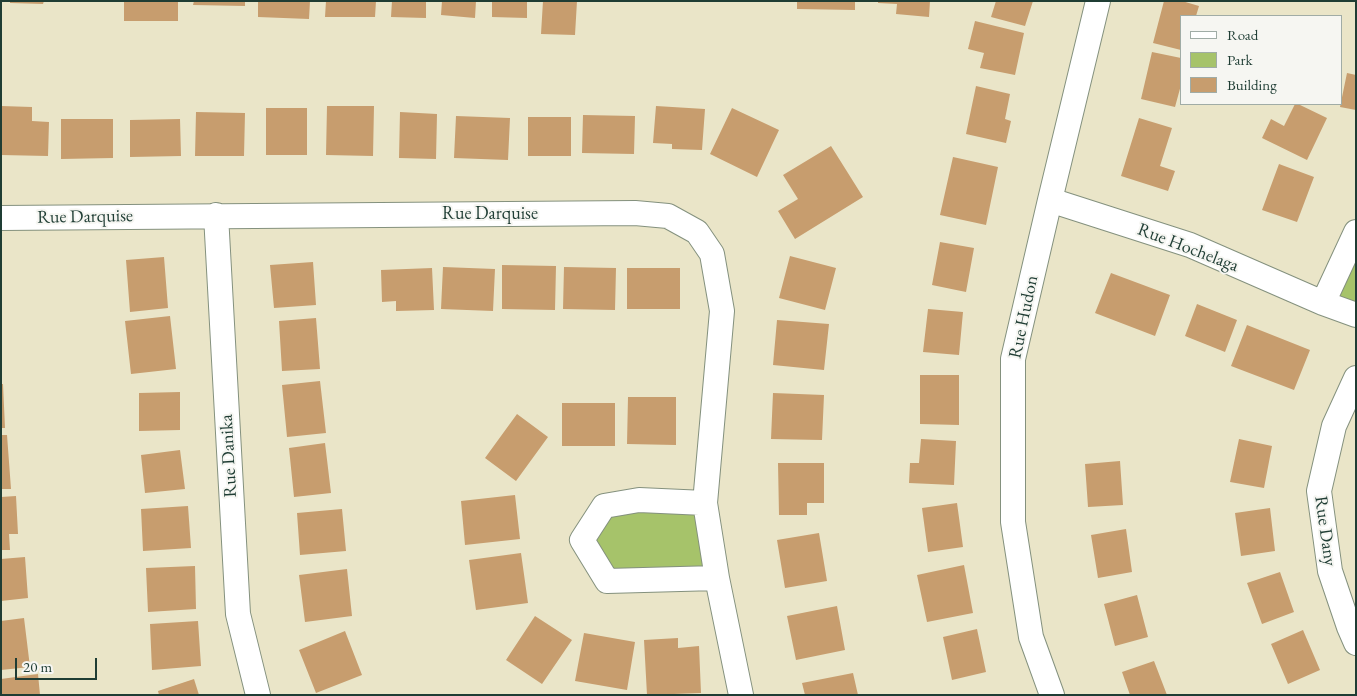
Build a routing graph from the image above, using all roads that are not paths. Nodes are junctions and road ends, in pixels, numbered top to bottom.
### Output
1 (1098, 1) edge
2 (1050, 200) junction
3 (216, 216) junction
4 (1, 218) edge
5 (1356, 232) edge
6 (1323, 303) junction
7 (1356, 315) edge
8 (1356, 378) edge
9 (705, 503) junction
10 (717, 578) junction
11 (1353, 633) edge
12 (258, 695) edge
13 (741, 695) edge
14 (1052, 695) edge

1 - 2 street, Rue Hudon
2 - 6 street, Rue Hochelaga
2 - 14 street, Rue Hudon
3 - 4 street, Rue Darquise
3 - 9 street, Rue Darquise
3 - 12 street, Rue Danika
5 - 6 street
6 - 7 street, Rue Hochelaga
8 - 11 street, Rue Dany
9 - 10 street, Rue Darquise
9 - 10 street
10 - 13 street, Rue Darquise

